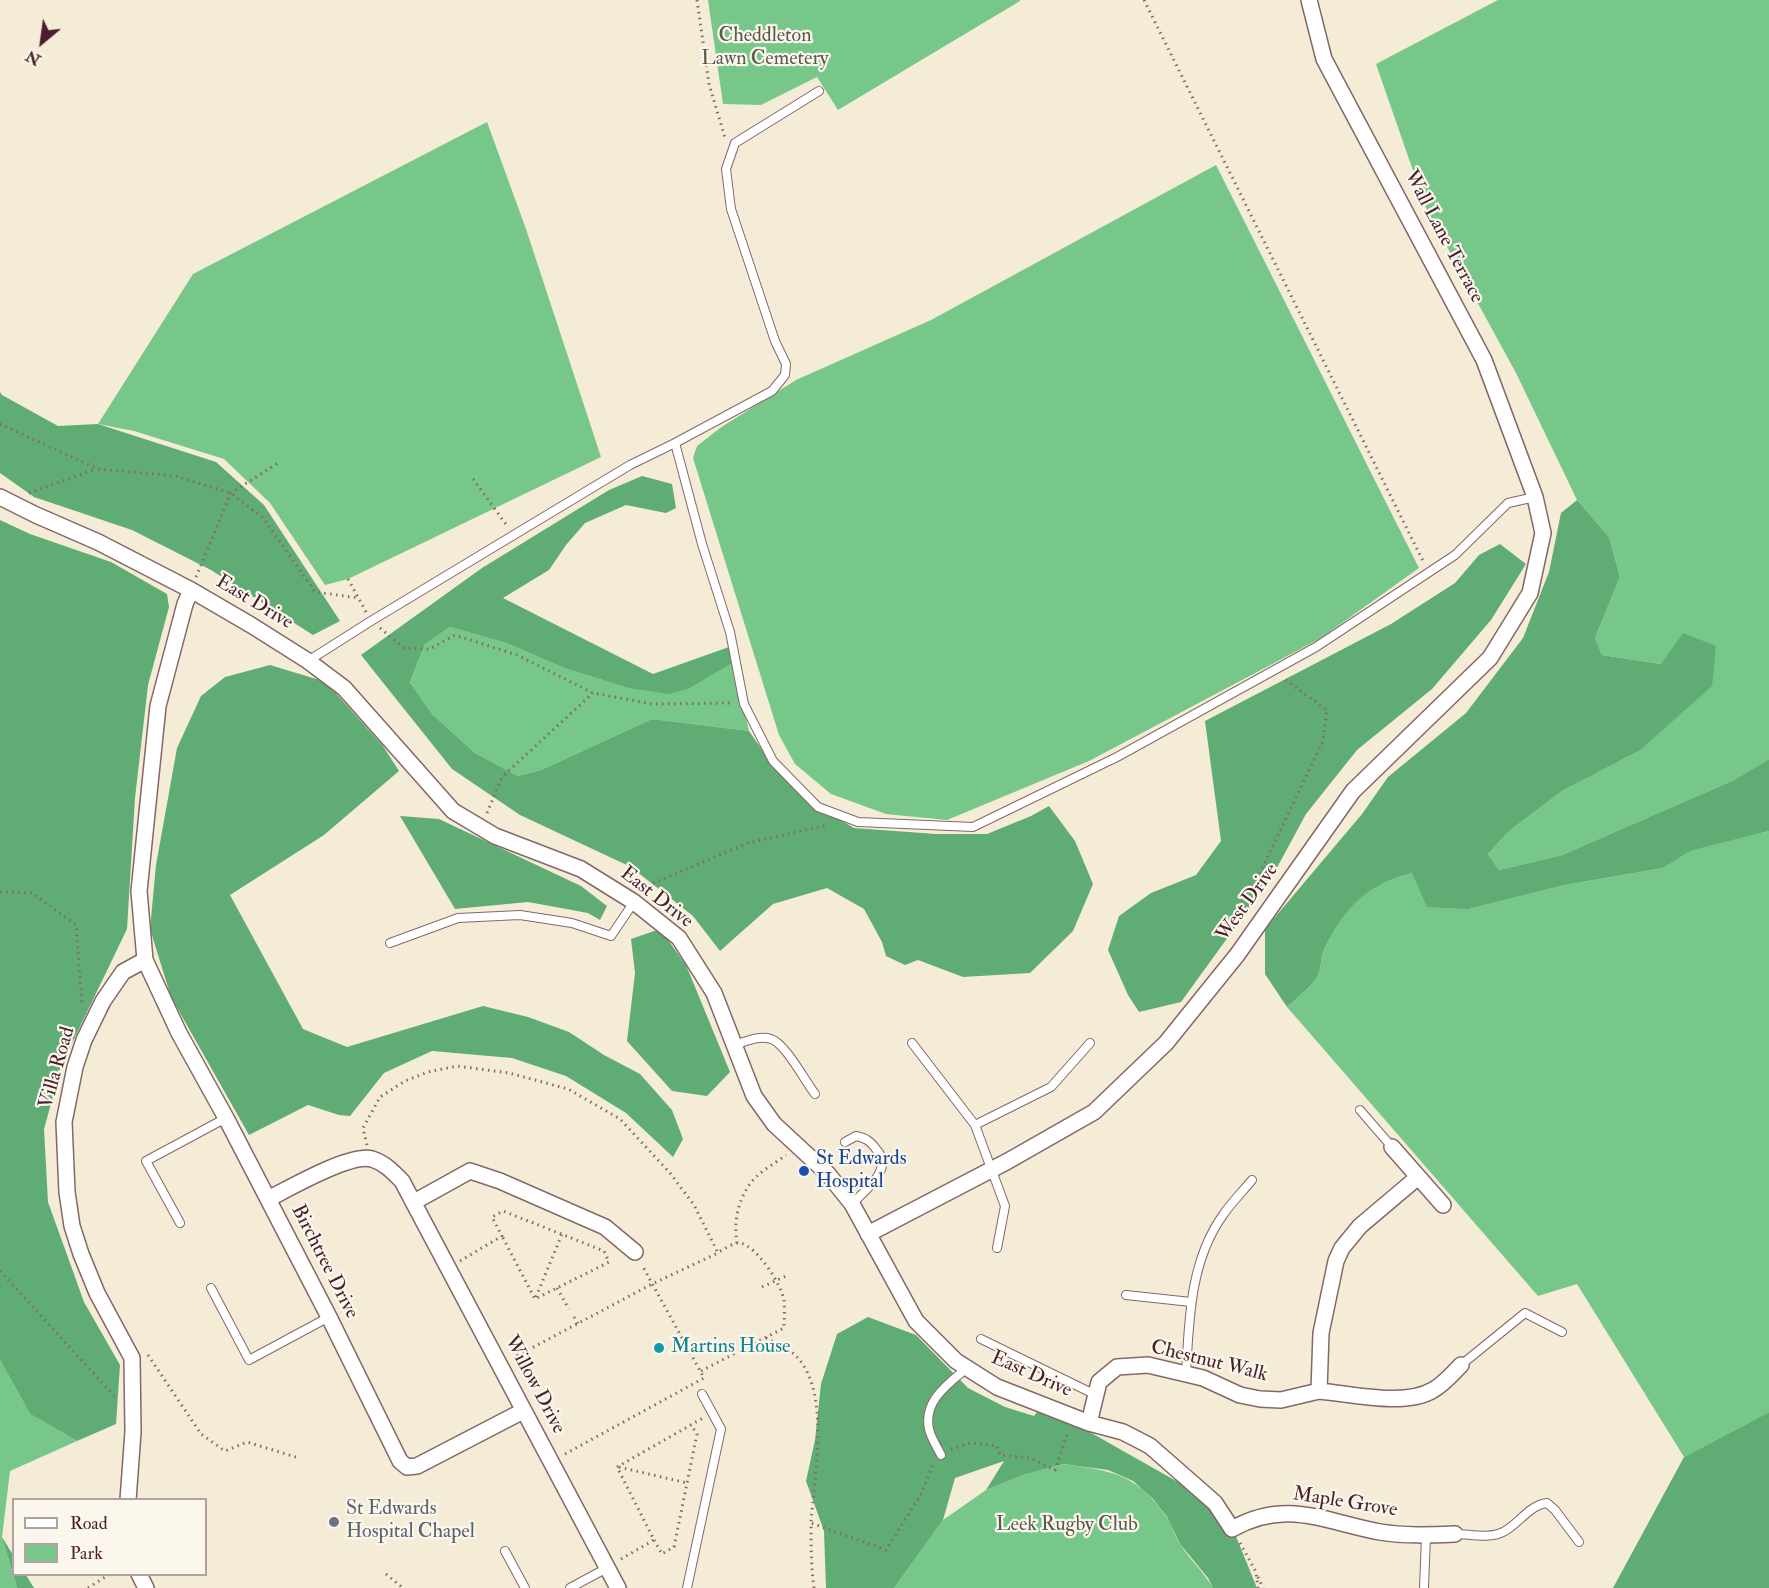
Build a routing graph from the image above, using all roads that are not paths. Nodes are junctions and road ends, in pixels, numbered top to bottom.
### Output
1 (1309, 0) edge
2 (819, 91) dead end
3 (675, 443) junction
4 (1535, 497) junction
5 (3, 499) edge
6 (191, 590) junction
7 (308, 662) junction
8 (629, 899) junction
9 (390, 943) dead end
10 (145, 960) junction
11 (912, 1043) dead end
12 (1090, 1043) dead end
13 (734, 1045) junction
14 (814, 1094) dead end
15 (1360, 1110) dead end
16 (226, 1118) junction
17 (975, 1125) junction
18 (845, 1142) dead end
19 (1392, 1147) joint
20 (990, 1170) junction
21 (1418, 1177) junction
22 (1252, 1180) dead end
23 (268, 1199) junction
24 (414, 1202) junction
25 (852, 1204) junction
26 (1443, 1205) dead end
27 (180, 1223) dead end
28 (868, 1234) junction
29 (997, 1248) dead end
30 (635, 1252) road end
31 (211, 1288) dead end
32 (1126, 1295) dead end
33 (1191, 1302) junction
34 (329, 1317) junction
35 (1562, 1332) dead end
36 (981, 1340) dead end
37 (1461, 1365) joint
38 (967, 1368) junction
39 (1186, 1374) junction
40 (1319, 1391) junction
41 (702, 1394) dead end
42 (1096, 1395) junction
43 (523, 1411) junction
44 (1089, 1423) junction
45 (941, 1455) road end
46 (128, 1498) edge
47 (1232, 1529) joint
48 (1455, 1534) joint
49 (1426, 1536) junction
50 (1579, 1542) dead end
51 (505, 1551) dead end
52 (607, 1568) junction
53 (525, 1588) edge
54 (570, 1588) edge
55 (618, 1588) edge
56 (687, 1588) edge
57 (1425, 1588) edge

1 - 4 street, Wall Lane Terrace
2 - 3 lane
3 - 4 lane
3 - 7 lane
4 - 20 street, West Drive
5 - 6 street, East Drive
6 - 7 street, East Drive
6 - 10 street
7 - 8 street, East Drive
8 - 9 lane
8 - 13 street, East Drive
10 - 16 street, Birchtree Drive
10 - 46 street, Villa Road
11 - 17 lane
12 - 17 lane
13 - 14 lane
13 - 25 street, East Drive
15 - 19 lane
16 - 23 street, Birchtree Drive
16 - 27 lane
17 - 20 lane
18 - 25 lane
19 - 21 street
20 - 28 street, West Drive
20 - 29 lane
21 - 26 street
21 - 40 street
22 - 33 lane
23 - 24 street, Willow Drive
23 - 34 street, Birchtree Drive
24 - 30 street
24 - 43 street, Willow Drive
25 - 28 street, East Drive
28 - 38 street, East Drive
31 - 34 lane
32 - 33 lane
33 - 39 lane
34 - 43 street, Birchtree Drive
35 - 37 lane
36 - 42 lane
37 - 40 street, Chestnut Walk
38 - 44 street, East Drive
38 - 45 lane
39 - 40 street, Chestnut Walk
39 - 42 street, Chestnut Walk
41 - 56 lane
42 - 44 street, Chestnut Walk
43 - 52 street, Willow Drive
44 - 47 street, East Drive
47 - 49 street, Maple Grove
48 - 49 street, Maple Grove
48 - 50 lane
49 - 57 lane
51 - 53 lane
52 - 54 lane
52 - 55 street, Willow Drive

